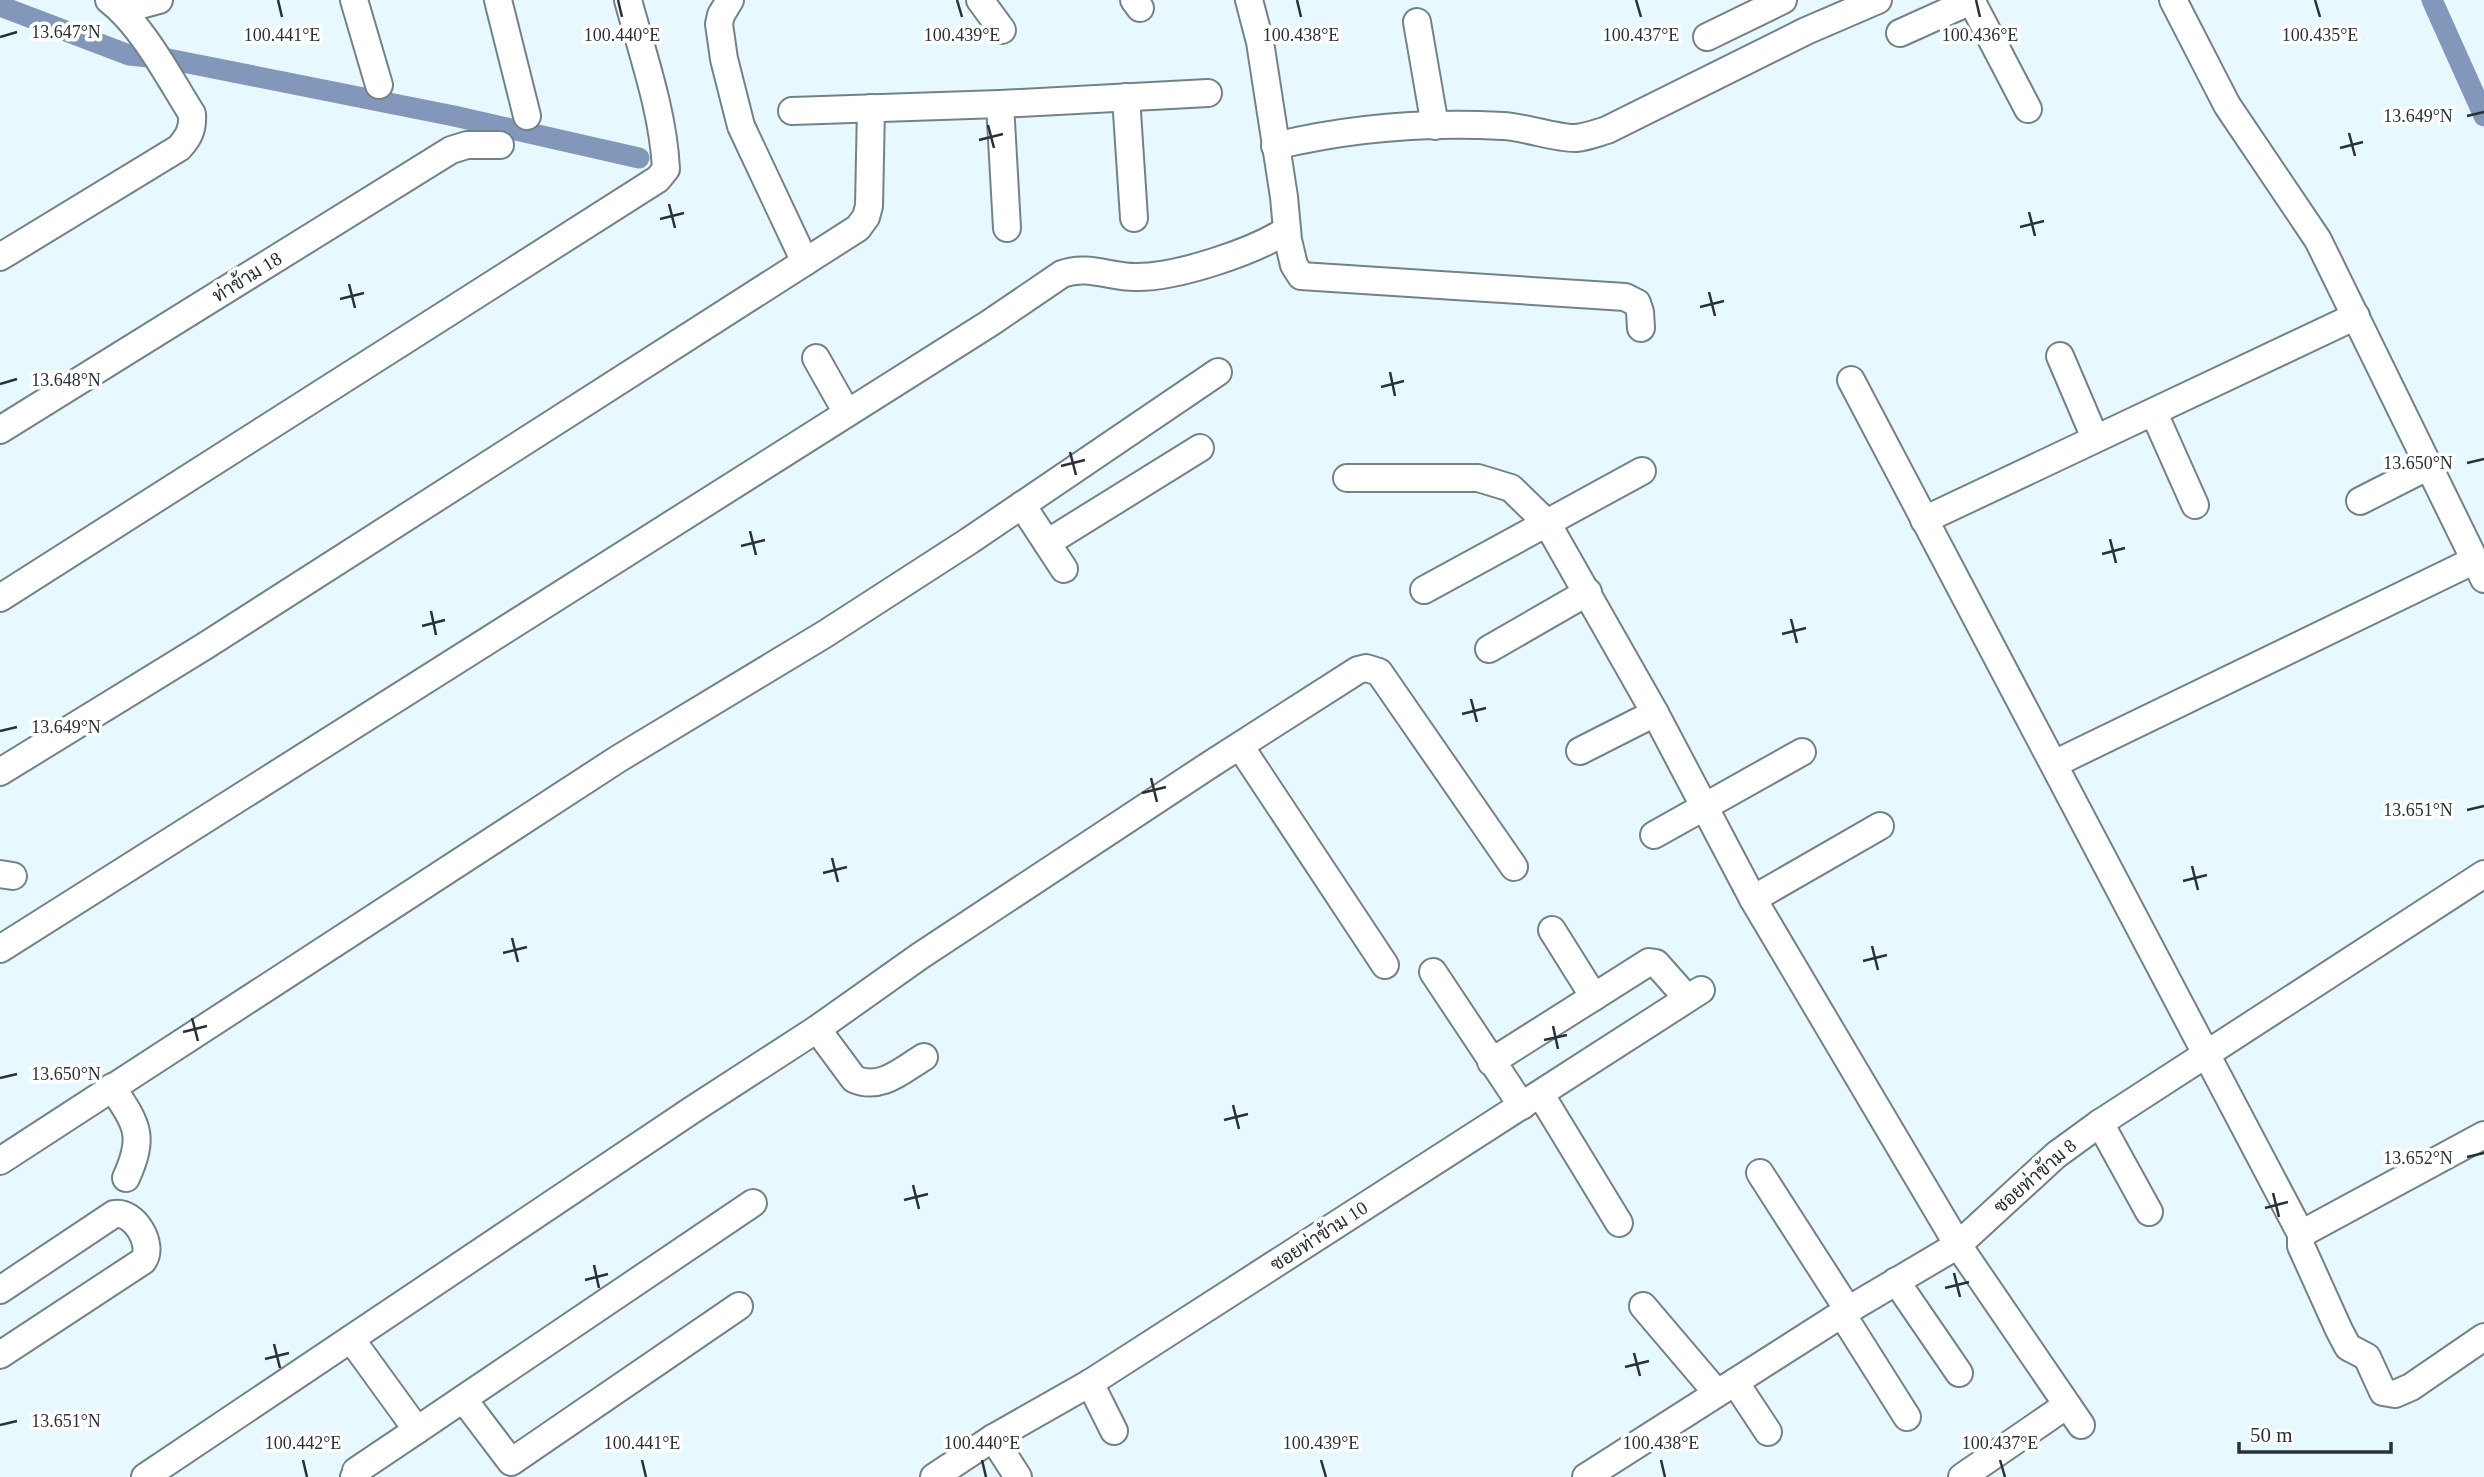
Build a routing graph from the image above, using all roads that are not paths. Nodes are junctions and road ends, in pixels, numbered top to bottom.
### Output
1 (159, 0) edge
2 (354, 0) edge
3 (498, 0) edge
4 (628, 0) edge
5 (730, 0) edge
6 (980, 0) edge
7 (1249, 0) edge
8 (1783, 0) edge
9 (1791, 0) edge
10 (1878, 0) edge
11 (1971, 0) edge
12 (2173, 0) edge
13 (115, 5) edge
14 (1417, 22) dead end
15 (1002, 30) dead end
16 (1806, 31) junction
17 (1900, 33) dead end
18 (1707, 37) dead end
19 (379, 85) dead end
20 (1208, 93) dead end
21 (1126, 97) junction
22 (1000, 104) junction
23 (871, 108) junction
24 (2028, 109) dead end
25 (792, 111) dead end
26 (527, 116) dead end
27 (1435, 126) junction
28 (500, 145) dead end
29 (1275, 146) junction
30 (1135, 218) dead end
31 (1007, 228) dead end
32 (1287, 230) junction
33 (0, 257) edge
34 (805, 262) junction
35 (2356, 316) junction
36 (1641, 328) dead end
37 (2060, 356) dead end
38 (816, 358) dead end
39 (1218, 372) dead end
40 (1851, 380) dead end
41 (847, 412) junction
42 (2154, 413) junction
43 (0, 430) edge
44 (2095, 438) junction
45 (1200, 448) dead end
46 (2429, 466) junction
47 (1642, 471) dead end
48 (1347, 478) dead end
49 (2360, 501) dead end
50 (1022, 505) junction
51 (2195, 505) dead end
52 (1924, 520) junction
53 (1547, 523) junction
54 (1047, 543) junction
55 (2477, 552) edge
56 (1065, 569) dead end
57 (1424, 590) dead end
58 (1588, 592) junction
59 (0, 598) edge
60 (1489, 649) dead end
61 (1655, 713) junction
62 (1240, 746) junction
63 (1580, 751) dead end
64 (1802, 752) dead end
65 (2054, 764) junction
66 (0, 772) edge
67 (1705, 807) junction
68 (1880, 826) dead end
69 (1654, 835) dead end
70 (1514, 867) dead end
71 (2484, 874) edge
72 (1753, 899) junction
73 (1552, 930) dead end
74 (0, 949) edge
75 (1385, 965) dead end
76 (1433, 972) dead end
77 (1594, 997) junction
78 (817, 1029) junction
79 (2206, 1055) junction
80 (924, 1057) dead end
81 (1491, 1062) junction
82 (112, 1087) junction
83 (1531, 1100) junction
84 (2100, 1123) junction
85 (2484, 1135) edge
86 (0, 1161) edge
87 (1760, 1173) dead end
88 (126, 1178) dead end
89 (753, 1203) dead end
90 (2149, 1212) dead end
91 (1619, 1223) dead end
92 (2301, 1234) junction
93 (1958, 1245) junction
94 (1896, 1281) junction
95 (0, 1290) edge
96 (739, 1306) dead end
97 (1643, 1306) dead end
98 (1845, 1312) junction
99 (2484, 1337) edge
100 (351, 1339) junction
101 (0, 1355) edge
102 (1959, 1373) dead end
103 (1090, 1383) junction
104 (1726, 1388) junction
105 (464, 1400) junction
106 (1907, 1417) dead end
107 (417, 1430) junction
108 (1114, 1431) dead end
109 (1768, 1432) dead end
110 (993, 1438) junction
111 (516, 1469) edge
112 (1597, 1474) edge
113 (145, 1477) edge
114 (356, 1477) edge
115 (934, 1477) edge
116 (1018, 1477) edge
117 (1962, 1477) edge

1 - 13 street
2 - 19 street
3 - 26 street
4 - 59 street
5 - 34 street
6 - 15 street
7 - 29 street
8 - 18 street
9 - 16 street
10 - 16 street
11 - 17 street
11 - 24 street
12 - 35 street
13 - 33 street
14 - 27 street
16 - 27 street
20 - 21 street
21 - 22 street
21 - 30 street
22 - 23 street
22 - 31 street
23 - 25 street
23 - 34 street
27 - 29 street
28 - 43 street, ท่าข้าม 18
29 - 32 street
32 - 36 street
32 - 41 street
34 - 66 street
35 - 42 street
35 - 46 street
37 - 44 street
38 - 41 street
39 - 50 street
40 - 52 street
41 - 74 street
42 - 44 street
42 - 51 street
44 - 52 street
45 - 54 street
46 - 49 street
46 - 55 street
47 - 53 street
48 - 53 street
50 - 54 street
50 - 82 street
52 - 65 street
53 - 57 street
53 - 58 street
54 - 56 street
55 - 65 street
58 - 60 street
58 - 61 street
61 - 63 street
61 - 67 street
62 - 70 street
62 - 75 street
62 - 78 street
64 - 67 street
65 - 79 street
67 - 69 street
67 - 72 street
68 - 72 street
71 - 79 street, ซอยท่าข้าม 8
72 - 93 street
73 - 77 street
76 - 81 street
77 - 81 street
77 - 83 street, ซอยท่าข้าม 10
78 - 80 street
78 - 100 street
79 - 84 street, ซอยท่าข้าม 8
79 - 92 street
81 - 83 street
82 - 86 street
82 - 88 street
83 - 91 street
83 - 103 street, ซอยท่าข้าม 10
84 - 90 street
84 - 93 street, ซอยท่าข้าม 8
85 - 92 street
87 - 98 street
89 - 105 street
92 - 99 street
93 - 94 street, ซอยท่าข้าม 8
93 - 117 street
94 - 98 street, ซอยท่าข้าม 8
94 - 102 street
95 - 101 street
96 - 111 street
97 - 104 street
98 - 104 street, ซอยท่าข้าม 8
98 - 106 street
100 - 107 street
100 - 113 street
103 - 108 street
103 - 110 street, ซอยท่าข้าม 10
104 - 109 street
104 - 112 street, ซอยท่าข้าม 8
105 - 107 street
105 - 111 street
107 - 114 street
110 - 115 street, ซอยท่าข้าม 10
110 - 116 street

